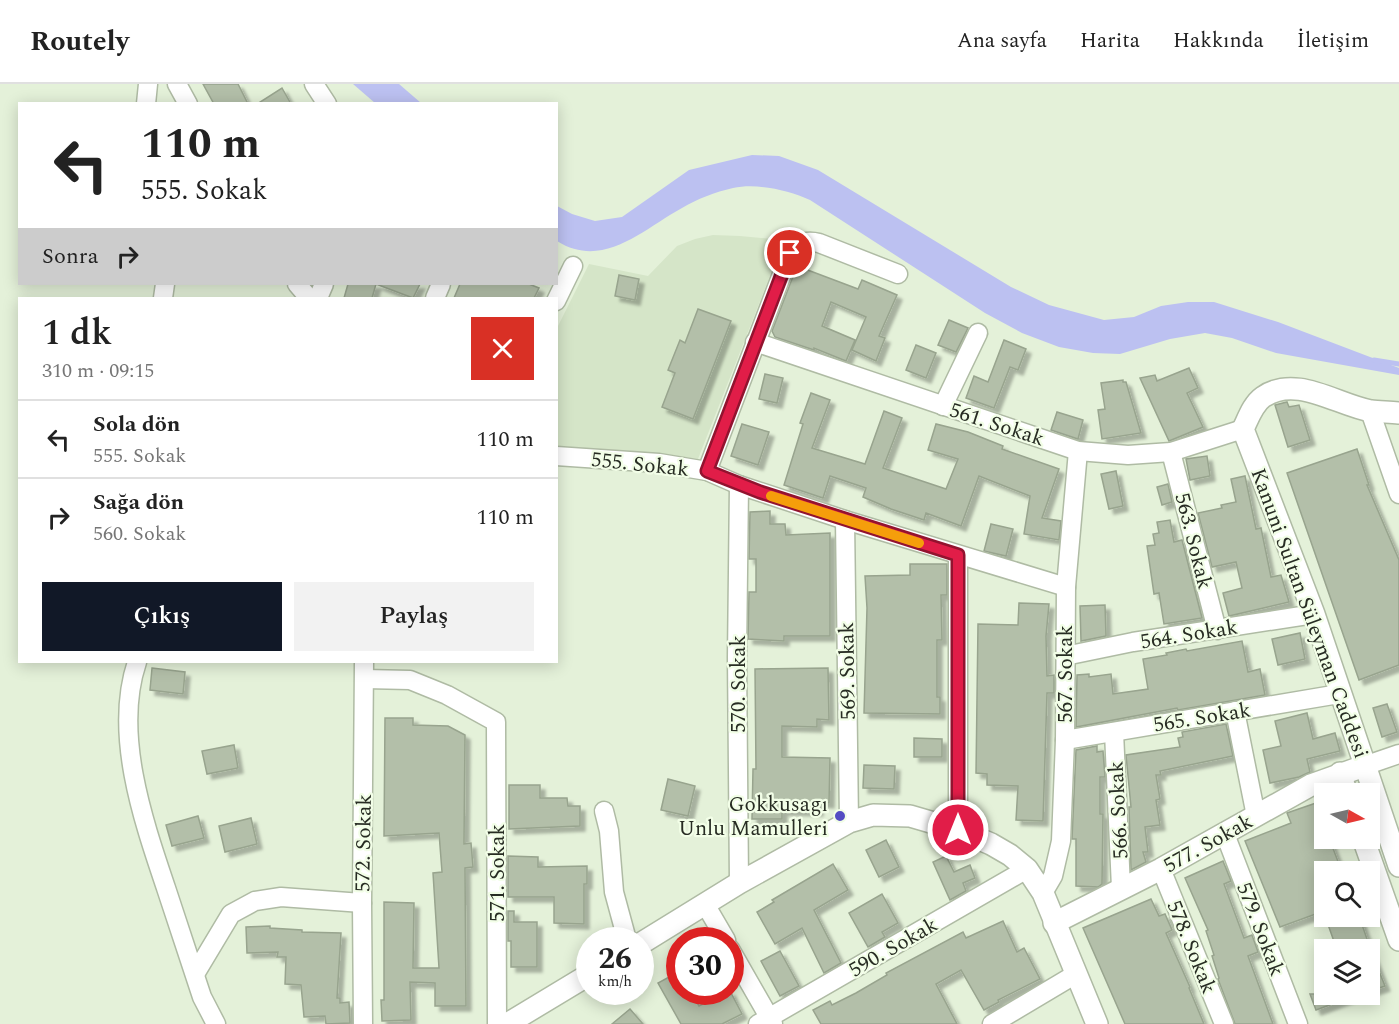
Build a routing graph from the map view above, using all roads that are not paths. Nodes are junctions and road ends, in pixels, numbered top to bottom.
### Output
1 (148, 84) edge
2 (177, 84) edge
3 (314, 84) edge
4 (146, 102) edge
5 (187, 102) edge
6 (326, 102) edge
7 (573, 266) dead end
8 (898, 274) dead end
9 (298, 285) edge
10 (308, 297) edge
11 (558, 297) edge
12 (978, 333) dead end
13 (755, 342) junction
14 (944, 406) junction
15 (1370, 411) junction
16 (1399, 414) edge
17 (1243, 429) junction
18 (1078, 451) junction
19 (1171, 452) junction
20 (558, 456) edge
21 (707, 471) junction
22 (739, 485) junction
23 (1399, 494) edge
24 (845, 520) junction
25 (958, 555) junction
26 (1066, 587) junction
27 (1314, 614) junction
28 (1217, 630) junction
29 (1065, 656) junction
30 (137, 663) edge
31 (365, 670) edge
32 (1339, 694) junction
33 (1235, 711) junction
34 (1114, 732) junction
35 (1065, 740) junction
36 (1399, 754) edge
37 (1364, 766) junction
38 (1340, 773) junction
39 (1343, 783) edge
40 (604, 811) dead end
41 (1256, 816) junction
42 (849, 822) junction
43 (958, 830) junction
44 (1224, 834) junction
45 (1367, 849) edge
46 (1399, 866) edge
47 (1027, 870) junction
48 (1161, 870) junction
49 (740, 883) junction
50 (1121, 888) junction
51 (1043, 893) junction
52 (362, 903) junction
53 (705, 904) junction
54 (1054, 923) junction
55 (623, 927) edge
56 (718, 927) edge
57 (654, 935) edge
58 (1399, 940) edge
59 (195, 974) junction
60 (1076, 974) junction
61 (744, 976) edge
62 (576, 982) edge
63 (767, 1022) edge
64 (216, 1024) edge
65 (363, 1024) edge
66 (497, 1024) edge
67 (507, 1024) edge
68 (992, 1024) edge
69 (1097, 1024) edge
70 (1224, 1024) edge
71 (1298, 1024) edge

1 - 4 street
2 - 5 street
3 - 6 street
7 - 11 street
8 - 13 street
9 - 10 street
12 - 14 street
13 - 14 street, 561. Sokak
13 - 21 street
14 - 18 street, 561. Sokak
15 - 16 street
15 - 17 street
15 - 23 street
17 - 19 street, 561. Sokak
17 - 27 street, Kanuni Sultan Süleyman Caddesi
18 - 19 street, 561. Sokak
18 - 26 street, 567. Sokak
19 - 28 street, 563. Sokak
20 - 21 street, 555. Sokak
21 - 22 street, 555. Sokak
22 - 24 street, 555. Sokak
22 - 49 street, 570. Sokak
24 - 25 street, 555. Sokak
24 - 42 street, 569. Sokak
25 - 26 street, 555. Sokak
25 - 43 street
26 - 29 street, 567. Sokak
27 - 28 street, 564. Sokak
27 - 32 street, Kanuni Sultan Süleyman Caddesi
28 - 29 street, 564. Sokak
29 - 35 street, 567. Sokak
30 - 59 street
31 - 52 street, 572. Sokak
31 - 66 street, 571. Sokak
32 - 33 street, 565. Sokak
32 - 37 street, Kanuni Sultan Süleyman Caddesi
33 - 34 street, 565. Sokak
33 - 41 street
34 - 35 street, 565. Sokak
34 - 50 street, 566. Sokak
35 - 51 street, 567. Sokak
36 - 37 street
37 - 38 street, 577. Sokak
37 - 46 street, Kanuni Sultan Süleyman Caddesi
38 - 39 street
38 - 41 street, 577. Sokak
40 - 55 street
41 - 44 street, 577. Sokak
42 - 43 street
42 - 49 street
43 - 47 street
44 - 48 street, 577. Sokak
44 - 71 street, 579. Sokak
45 - 58 street
47 - 51 street
47 - 63 street, 590. Sokak
48 - 50 street, 577. Sokak
48 - 70 street, 578. Sokak
49 - 53 street
50 - 54 street, 577. Sokak
51 - 54 street
52 - 59 street
52 - 65 street, 572. Sokak
53 - 56 street
53 - 57 street
54 - 60 street
59 - 64 street
60 - 68 street
60 - 69 street
61 - 63 street
62 - 67 street

